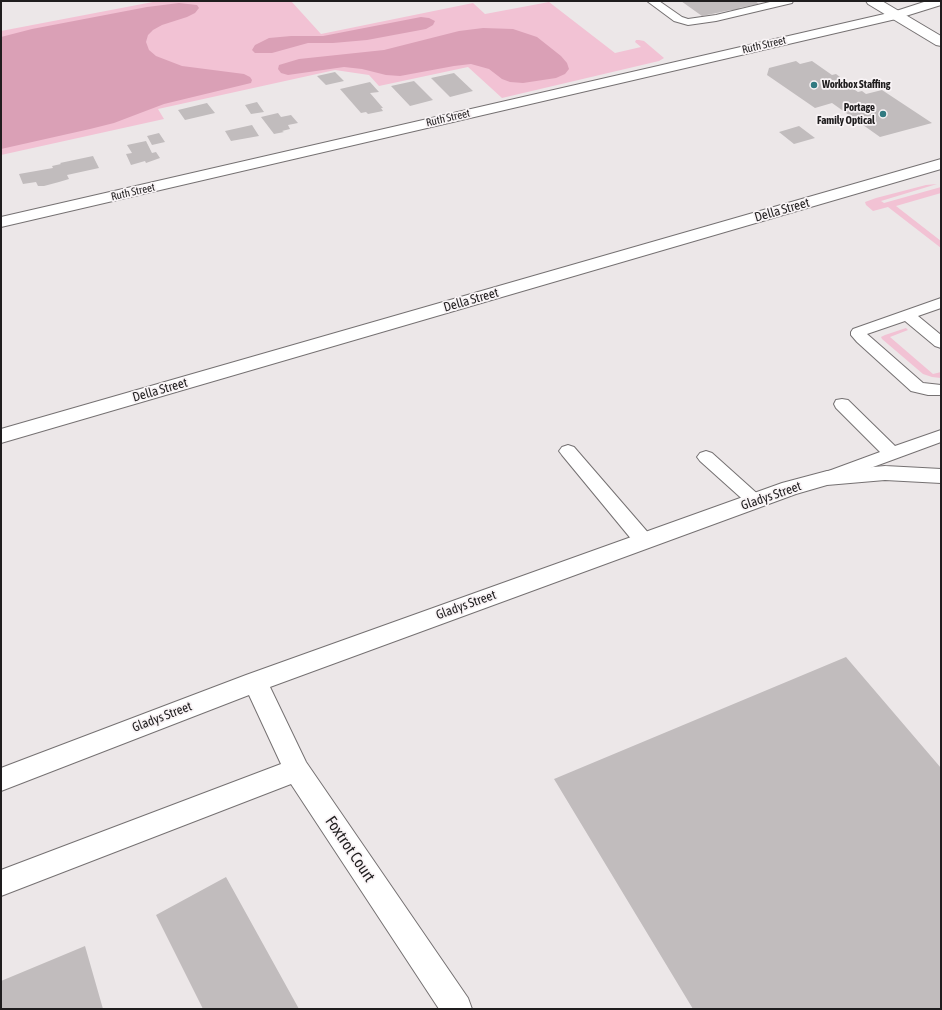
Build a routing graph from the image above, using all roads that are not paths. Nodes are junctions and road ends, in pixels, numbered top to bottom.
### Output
1 (652, 1) edge
2 (788, 1) edge
3 (874, 1) edge
4 (941, 1) edge
5 (896, 15) junction
6 (940, 16) dead end
7 (941, 42) edge
8 (940, 165) edge
9 (1, 222) edge
10 (941, 303) edge
11 (941, 313) edge
12 (911, 318) junction
13 (941, 343) edge
14 (941, 382) edge
15 (941, 390) edge
16 (842, 404) dead end
17 (1, 436) edge
18 (941, 436) edge
19 (568, 450) dead end
20 (893, 454) junction
21 (706, 457) dead end
22 (941, 476) edge
23 (827, 478) junction
24 (755, 501) junction
25 (644, 541) junction
26 (255, 682) junction
27 (297, 770) junction
28 (1, 780) edge
29 (1, 883) edge
30 (457, 1009) edge

1 - 2 lane
3 - 5 street
4 - 5 street, Ruth Street
5 - 6 street, Ruth Street
5 - 7 street
5 - 9 street, Ruth Street
8 - 17 street, Della Street
10 - 12 lane
11 - 12 lane
12 - 13 lane
12 - 14 lane
12 - 15 lane
16 - 20 lane
18 - 20 lane
19 - 25 lane
20 - 23 lane
21 - 24 lane
22 - 23 street, Gladys Street
23 - 24 street, Gladys Street
24 - 25 street, Gladys Street
25 - 26 street, Gladys Street
26 - 27 street, Foxtrot Court
26 - 28 street, Gladys Street
27 - 29 street
27 - 30 street, Foxtrot Court

